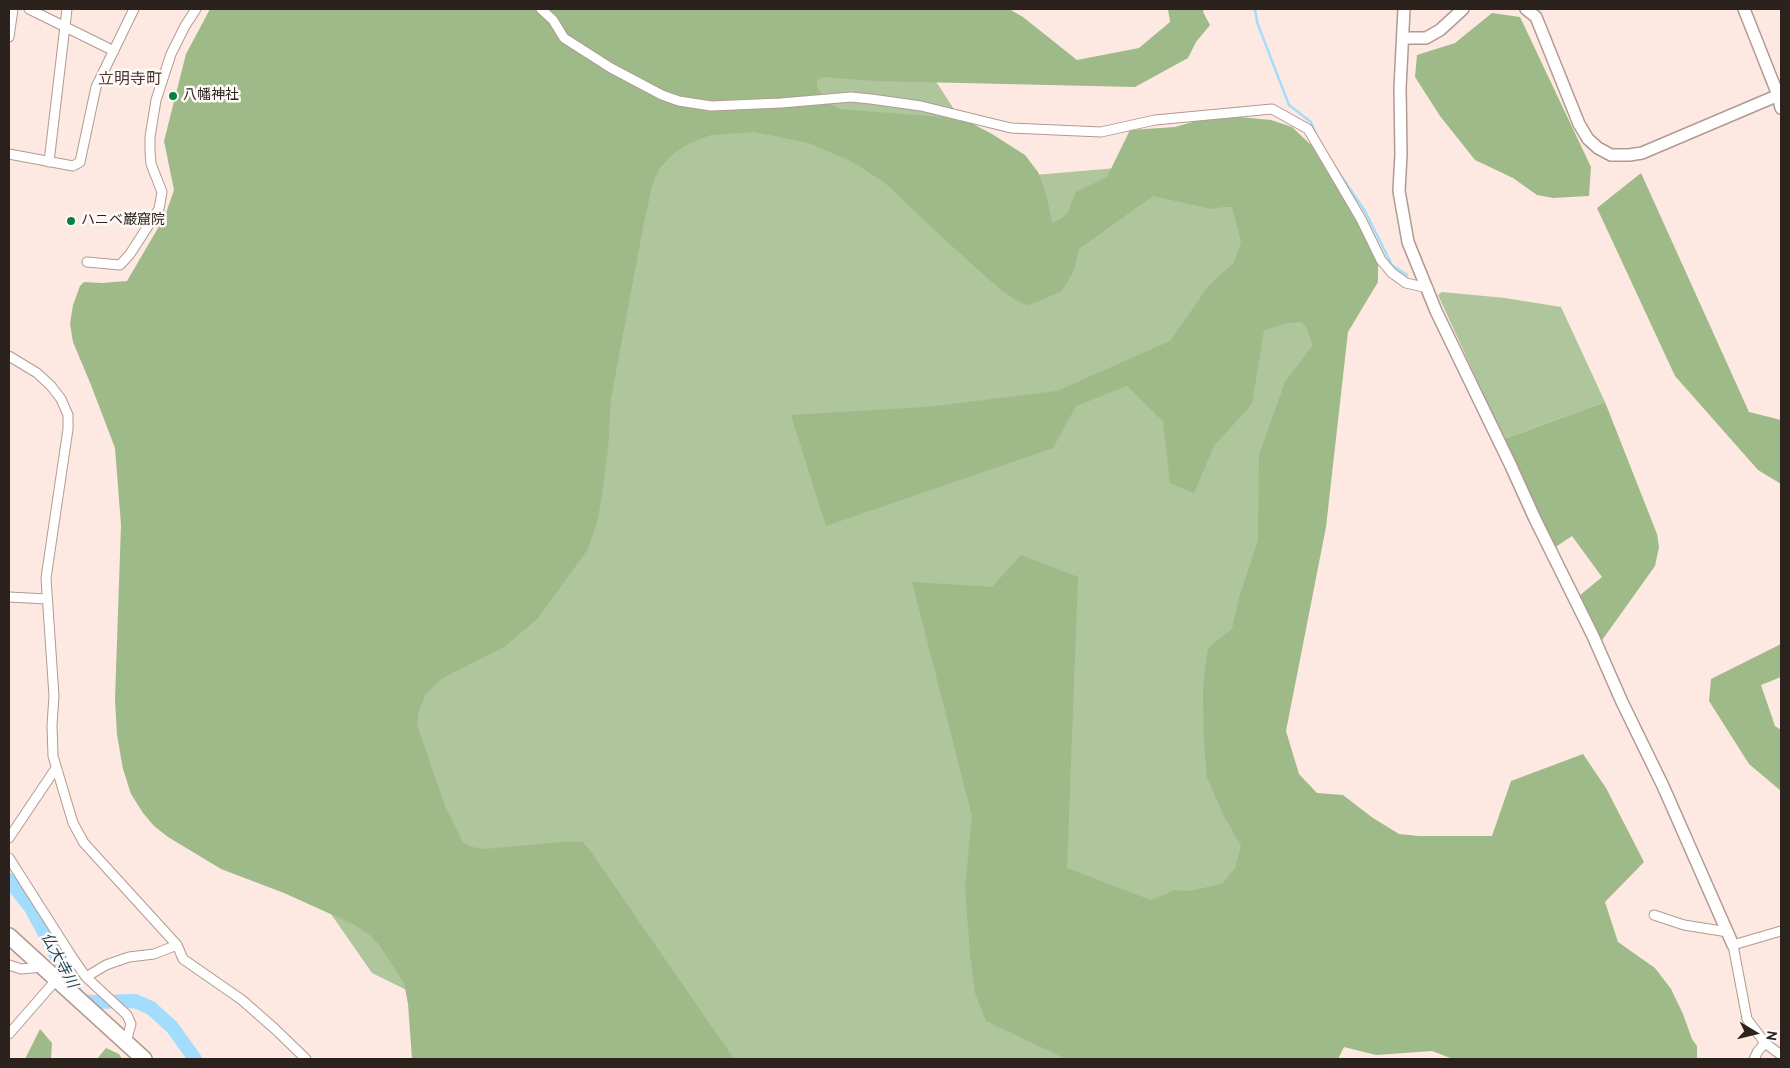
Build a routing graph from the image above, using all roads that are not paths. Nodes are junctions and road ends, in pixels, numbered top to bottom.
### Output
1 (13, 9) edge
2 (29, 9) edge
3 (67, 9) edge
4 (134, 9) edge
5 (196, 9) edge
6 (540, 9) edge
7 (1404, 9) edge
8 (1463, 9) edge
9 (1526, 9) edge
10 (1744, 9) edge
11 (64, 27) junction
12 (9, 37) edge
13 (1403, 38) junction
14 (114, 51) junction
15 (1780, 95) edge
16 (1781, 108) edge
17 (9, 154) edge
18 (49, 162) junction
19 (87, 262) dead end
20 (1428, 288) junction
21 (9, 356) edge
22 (9, 597) edge
23 (47, 600) junction
24 (56, 768) junction
25 (9, 838) edge
26 (9, 858) edge
27 (1654, 915) dead end
28 (1781, 931) edge
29 (1728, 932) junction
30 (9, 936) edge
31 (177, 945) junction
32 (1733, 945) junction
33 (72, 957) junction
34 (9, 965) edge
35 (43, 967) junction
36 (86, 977) junction
37 (56, 980) junction
38 (9, 1034) edge
39 (126, 1042) junction
40 (1765, 1043) junction
41 (1781, 1055) edge
42 (144, 1059) edge
43 (306, 1059) edge
44 (1754, 1059) edge

1 - 12 street
2 - 11 street
3 - 11 street
4 - 14 street
5 - 19 street
6 - 20 street
7 - 13 street
8 - 13 street
9 - 15 street
10 - 15 street
11 - 14 street
11 - 18 street
13 - 20 street
14 - 18 street
15 - 16 street
17 - 18 street
20 - 29 street
21 - 23 street
22 - 23 street
23 - 24 street
24 - 25 street
24 - 31 street
26 - 33 street
27 - 29 street
28 - 32 street
29 - 32 street
30 - 35 main road
31 - 36 street
31 - 43 street
32 - 40 street
33 - 36 street
33 - 37 street
34 - 35 street
35 - 37 main road
36 - 39 street
37 - 38 street
37 - 39 main road
39 - 42 main road
40 - 41 street
40 - 44 street

